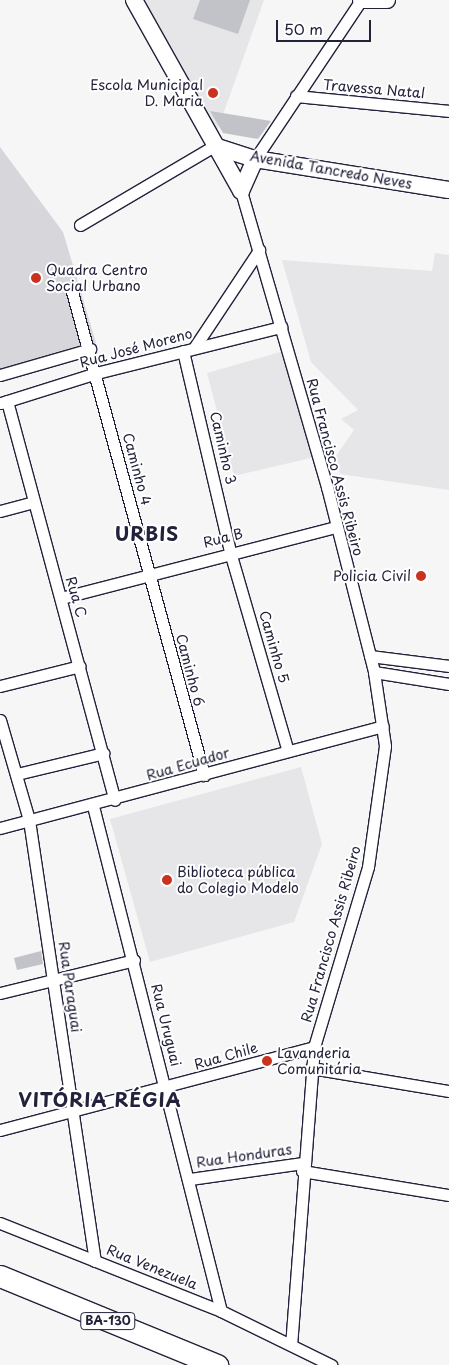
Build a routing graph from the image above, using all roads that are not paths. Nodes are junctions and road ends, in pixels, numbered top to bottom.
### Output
1 (134, 0) edge
2 (361, 0) edge
3 (387, 0) edge
4 (296, 96) junction
5 (449, 111) edge
6 (214, 146) junction
7 (255, 159) junction
8 (449, 190) edge
9 (241, 191) junction
10 (80, 226) dead end
11 (259, 250) junction
12 (72, 288) dead end
13 (282, 327) junction
14 (90, 349) junction
15 (189, 349) junction
16 (96, 373) junction
17 (0, 375) edge
18 (4, 402) edge
19 (34, 502) junction
20 (0, 511) edge
21 (336, 526) junction
22 (230, 552) junction
23 (148, 573) junction
24 (61, 598) junction
25 (370, 656) junction
26 (80, 666) junction
27 (449, 666) edge
28 (374, 672) junction
29 (449, 684) edge
30 (0, 686) edge
31 (0, 720) edge
32 (383, 726) junction
33 (288, 751) junction
34 (104, 753) junction
35 (17, 774) junction
36 (204, 775) junction
37 (115, 800) junction
38 (93, 806) junction
39 (29, 820) junction
40 (0, 828) edge
41 (134, 960) junction
42 (55, 982) junction
43 (0, 993) edge
44 (314, 1047) junction
45 (311, 1068) junction
46 (167, 1089) junction
47 (449, 1091) edge
48 (72, 1111) junction
49 (0, 1130) edge
50 (303, 1167) junction
51 (190, 1179) junction
52 (449, 1195) edge
53 (0, 1223) edge
54 (95, 1261) junction
55 (0, 1276) edge
56 (220, 1311) junction
57 (291, 1344) junction
58 (217, 1365) edge
59 (331, 1365) edge

1 - 6 street
2 - 3 street
2 - 4 street
4 - 5 street, Travessa Natal
4 - 7 street
6 - 7 street, Avenida Tancredo Neves
6 - 9 street
6 - 10 street
7 - 8 street, Avenida Tancredo Neves
7 - 9 street
9 - 11 street, Rua Francisco Assis Ribeiro
11 - 13 street, Rua Francisco Assis Ribeiro
11 - 15 street
12 - 14 street, Caminho 4
13 - 15 street, Rua José Moreno
13 - 21 street, Rua Francisco Assis Ribeiro
14 - 16 street, Caminho 4
14 - 17 street
15 - 16 street, Rua José Moreno
15 - 22 street, Caminho 3
16 - 18 street, Rua José Moreno
16 - 23 street, Caminho 4
18 - 19 street, Rua C
19 - 20 street
19 - 24 street, Rua C
21 - 22 street, Rua B
21 - 25 street, Rua Francisco Assis Ribeiro
22 - 23 street, Rua B
22 - 33 street, Caminho 5
23 - 24 street, Rua B
23 - 36 street, Caminho 6
24 - 26 street, Rua C
25 - 27 street
25 - 28 street, Rua Francisco Assis Ribeiro
26 - 30 street
26 - 34 street, Rua C
28 - 29 street
28 - 32 street, Rua Francisco Assis Ribeiro
31 - 35 street, Rua Paraguai
32 - 33 street, Rua Ecuador
32 - 44 street, Rua Francisco Assis Ribeiro
33 - 36 street, Rua Ecuador
34 - 35 street
34 - 37 street, Rua C
35 - 39 street, Rua Paraguai
36 - 37 street, Rua Ecuador
37 - 38 street, Rua Ecuador
38 - 39 street, Rua Ecuador
38 - 41 street, Rua Uruguai
39 - 40 street, Rua Ecuador
39 - 42 street, Rua Paraguai
41 - 42 street
41 - 46 street, Rua Uruguai
42 - 43 street
42 - 48 street, Rua Paraguai
44 - 45 street, Rua Francisco Assis Ribeiro
44 - 46 street, Rua Chile
45 - 47 street
45 - 50 street, Rua Francisco Assis Ribeiro
46 - 48 street, Rua Chile
46 - 51 street, Rua Uruguai
48 - 49 street, Rua Chile
48 - 54 street, Rua Paraguai
50 - 51 street, Rua Honduras
50 - 52 street, Rua Honduras
50 - 57 street, Rua Francisco Assis Ribeiro
51 - 56 street, Rua Uruguai
53 - 54 street, Rua Venezuela
54 - 56 street, Rua Venezuela
55 - 58 highway, BA-130
56 - 57 street, Rua Venezuela
57 - 59 street, Rua Venezuela

